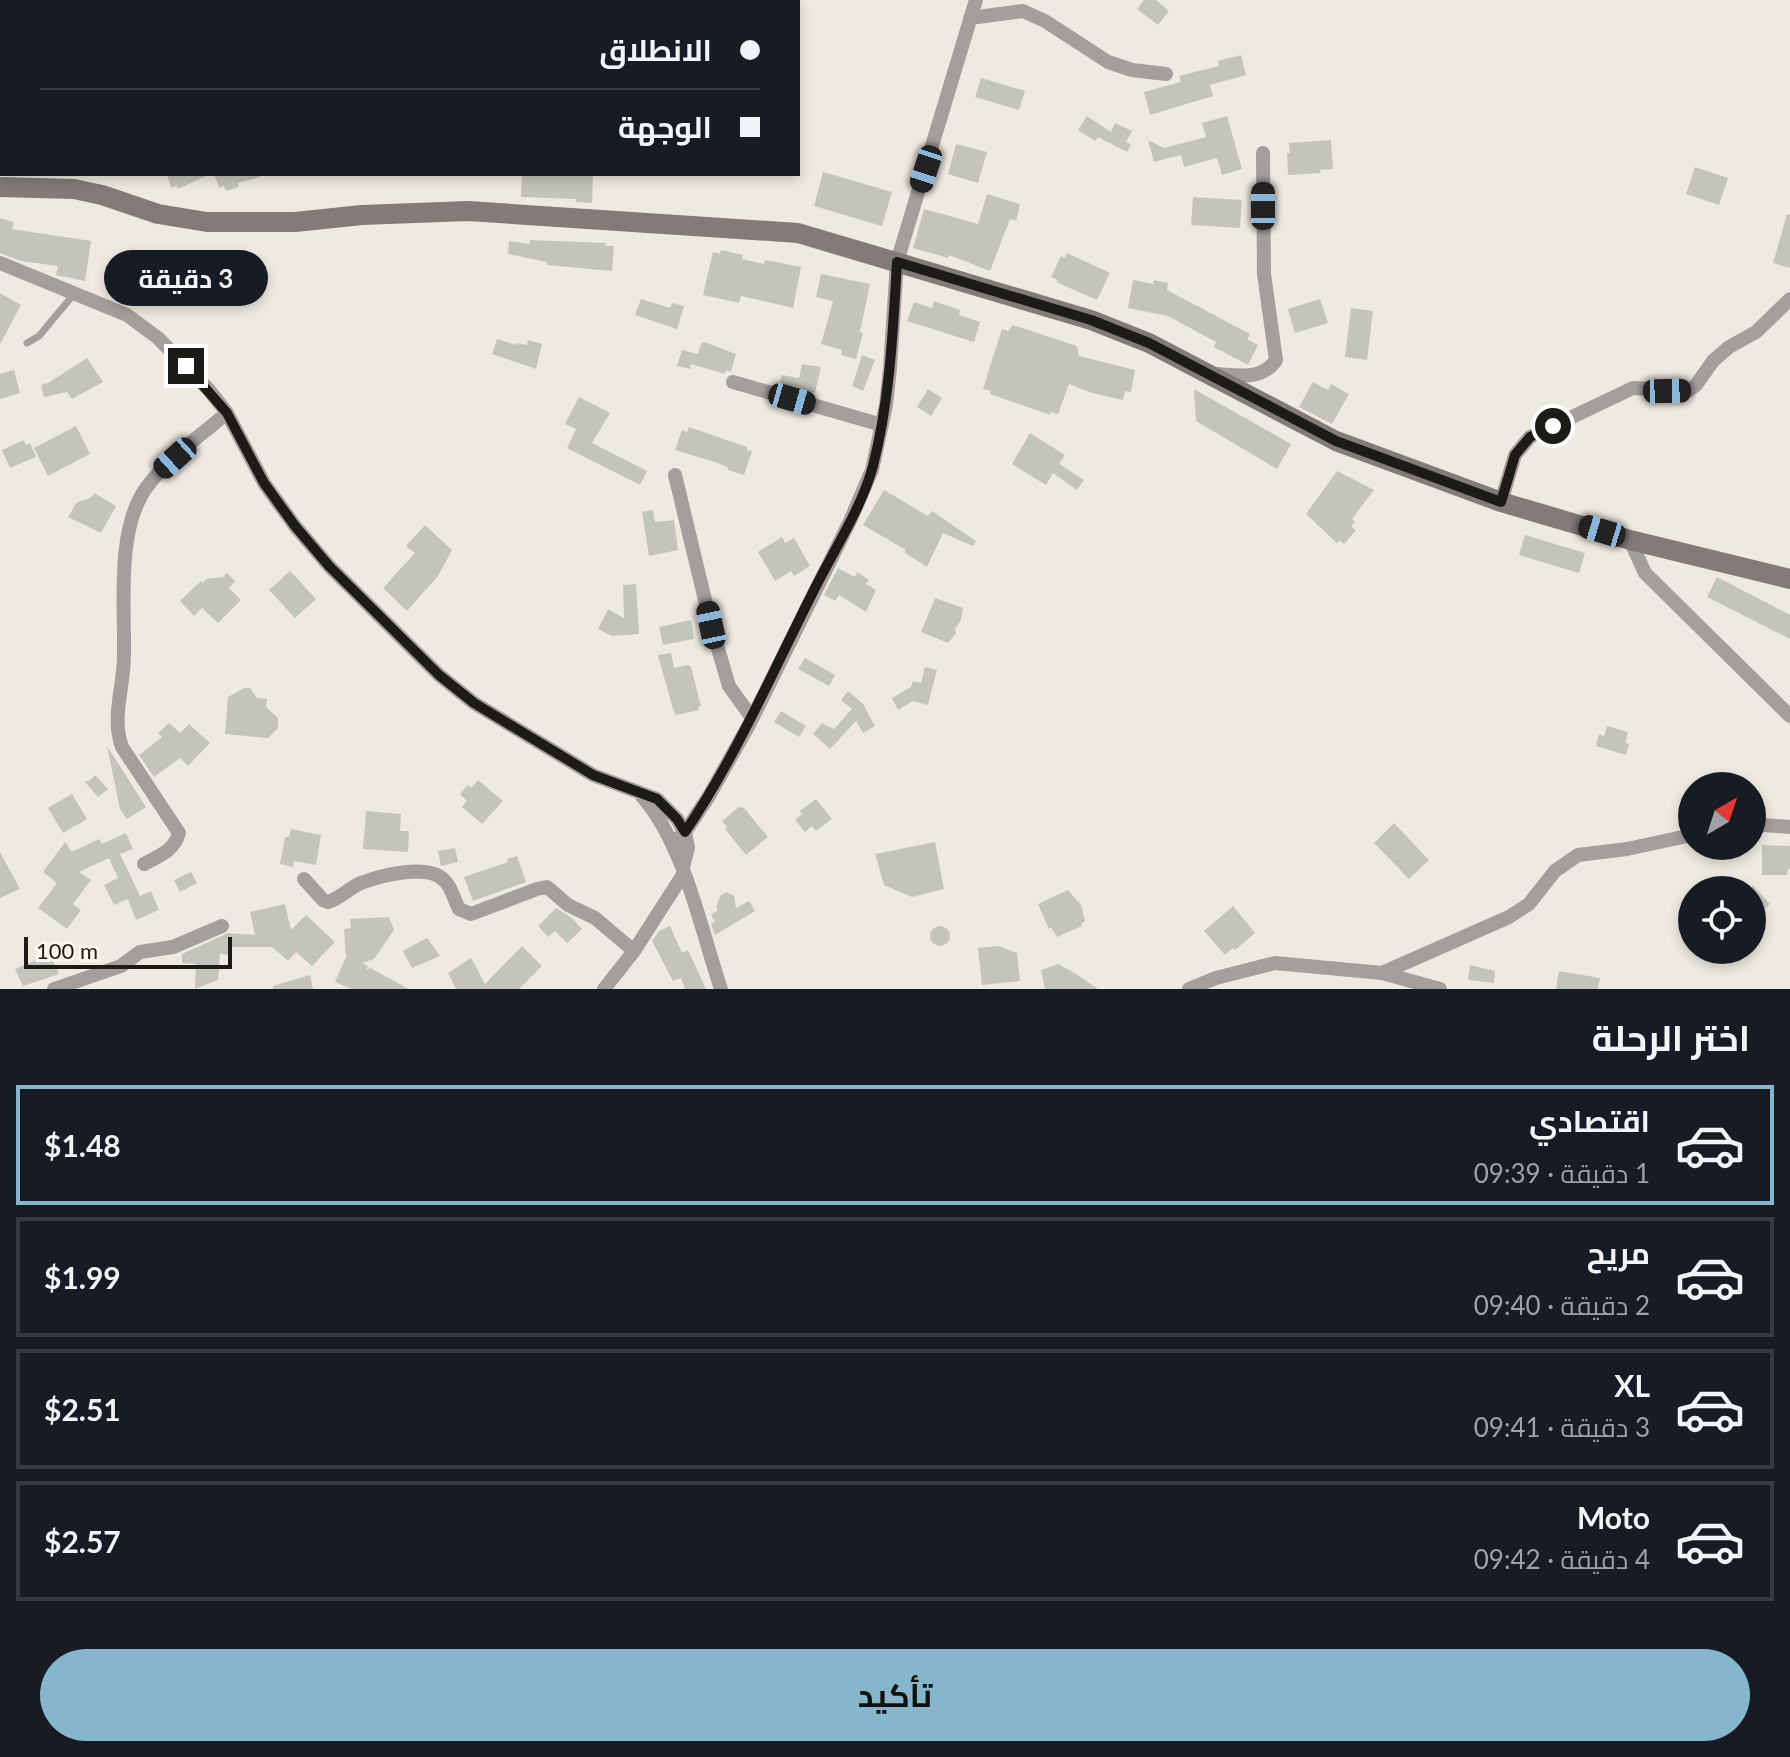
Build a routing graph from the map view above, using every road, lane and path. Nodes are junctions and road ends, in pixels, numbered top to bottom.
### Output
1 (976, 0) edge
2 (970, 18) junction
3 (1166, 74) dead end
4 (1263, 153) dead end
5 (0, 187) edge
6 (897, 262) junction
7 (0, 263) edge
8 (75, 292) junction
9 (1790, 299) edge
10 (27, 343) dead end
11 (1211, 374) junction
12 (733, 382) dead end
13 (227, 413) junction
14 (882, 425) junction
15 (675, 475) dead end
16 (1501, 502) junction
17 (1630, 540) junction
18 (1790, 579) edge
19 (1790, 716) edge
20 (752, 718) junction
21 (641, 794) junction
22 (1766, 825) edge
23 (1790, 827) edge
24 (685, 832) junction
25 (1678, 838) edge
26 (673, 843) junction
27 (144, 864) dead end
28 (683, 870) junction
29 (304, 879) dead end
30 (222, 926) dead end
31 (634, 951) junction
32 (1382, 973) junction
33 (54, 989) edge
34 (604, 989) edge
35 (721, 989) edge
36 (1189, 989) edge
37 (1440, 989) edge

1 - 2 street
2 - 3 street
2 - 6 street
4 - 11 street
5 - 6 main road
6 - 11 main road
6 - 14 street
7 - 8 street
8 - 10 lane
8 - 13 street
9 - 16 street
11 - 16 main road
12 - 14 street
13 - 21 street
13 - 27 street
14 - 20 street
15 - 20 street
16 - 17 main road
17 - 18 main road
17 - 19 street
20 - 24 street
21 - 24 street
21 - 26 street
22 - 23 street
24 - 26 street
24 - 28 street
25 - 32 street
26 - 28 street
28 - 31 street
28 - 35 street
29 - 31 street
30 - 33 street
31 - 34 street
32 - 36 street
32 - 37 street

